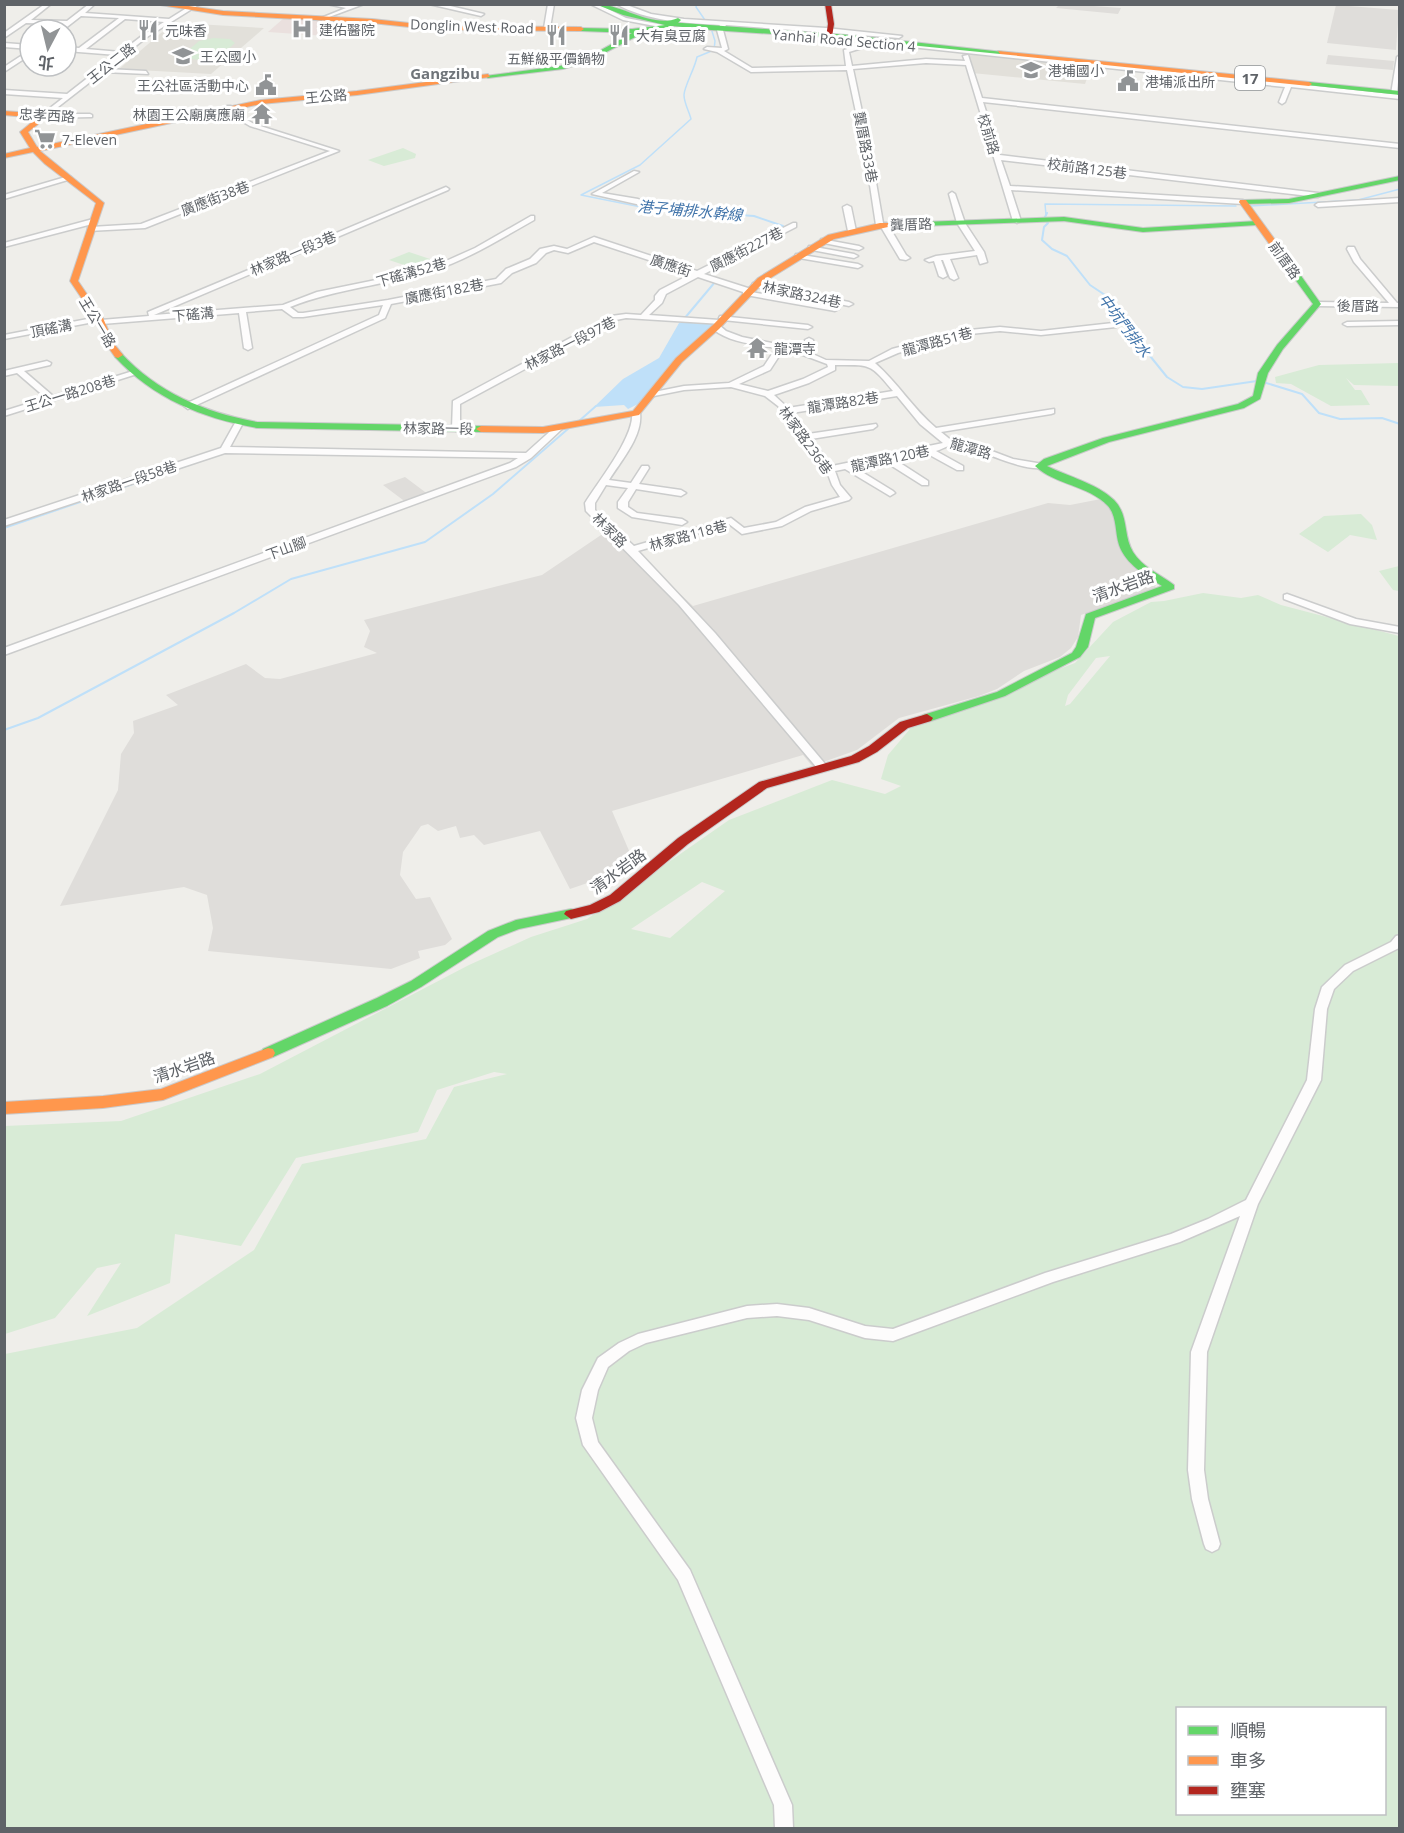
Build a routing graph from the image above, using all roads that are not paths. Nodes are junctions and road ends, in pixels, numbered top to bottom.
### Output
1 (49, 4) edge
2 (93, 4) edge
3 (157, 4) edge
4 (205, 4) edge
5 (329, 4) edge
6 (431, 4) edge
7 (551, 4) edge
8 (592, 4) edge
9 (598, 4) edge
10 (609, 4) edge
11 (618, 4) edge
12 (828, 4) edge
13 (358, 6) edge
14 (194, 7) edge
15 (81, 14) junction
16 (481, 14) dead end
17 (124, 17) junction
18 (31, 18) edge
19 (75, 18) edge
20 (323, 19) junction
21 (170, 21) junction
22 (674, 23) junction
23 (713, 26) junction
24 (18, 27) edge
25 (548, 28) junction
26 (643, 30) junction
27 (829, 34) junction
28 (4, 36) edge
29 (901, 38) junction
30 (865, 41) junction
31 (963, 49) junction
32 (708, 50) dead end
33 (78, 51) edge
34 (81, 51) junction
35 (719, 51) junction
36 (125, 54) junction
37 (1400, 57) edge
38 (18, 60) edge
39 (1102, 61) junction
40 (968, 63) junction
41 (1140, 65) junction
42 (849, 68) junction
43 (4, 70) edge
44 (102, 70) junction
45 (146, 73) dead end
46 (1318, 84) junction
47 (1289, 85) junction
48 (4, 92) edge
49 (1397, 92) edge
50 (68, 96) junction
51 (979, 100) junction
52 (1282, 102) dead end
53 (229, 107) junction
54 (4, 113) edge
55 (43, 116) junction
56 (90, 116) dead end
57 (1400, 146) edge
58 (35, 149) junction
59 (4, 156) edge
60 (996, 157) junction
61 (636, 172) dead end
62 (69, 178) junction
63 (1400, 178) edge
64 (1007, 188) junction
65 (446, 189) dead end
66 (952, 194) dead end
67 (4, 197) edge
68 (1318, 200) junction
69 (1400, 200) edge
70 (1243, 202) junction
71 (652, 207) dead end
72 (847, 207) dead end
73 (531, 218) dead end
74 (1017, 221) junction
75 (961, 223) junction
76 (1257, 223) junction
77 (92, 225) junction
78 (793, 225) dead end
79 (882, 225) junction
80 (852, 231) junction
81 (594, 239) joint
82 (4, 245) edge
83 (859, 248) dead end
84 (1352, 249) dead end
85 (806, 252) junction
86 (980, 252) junction
87 (854, 256) dead end
88 (946, 257) junction
89 (906, 258) dead end
90 (983, 262) dead end
91 (861, 264) dead end
92 (695, 274) junction
93 (943, 276) dead end
94 (954, 279) dead end
95 (753, 287) junction
96 (833, 295) dead end
97 (388, 302) junction
98 (849, 304) dead end
99 (1317, 304) junction
100 (1363, 305) junction
101 (1397, 305) edge
102 (284, 307) junction
103 (835, 309) dead end
104 (242, 310) junction
105 (141, 318) junction
106 (642, 318) junction
107 (100, 321) junction
108 (720, 323) junction
109 (1400, 323) edge
110 (1347, 324) dead end
111 (1378, 324) junction
112 (1113, 325) dead end
113 (808, 327) dead end
114 (1386, 330) dead end
115 (4, 337) edge
116 (809, 340) dead end
117 (781, 347) junction
118 (248, 348) dead end
119 (797, 350) junction
120 (47, 363) dead end
121 (831, 363) junction
122 (870, 363) junction
123 (18, 370) junction
124 (136, 373) junction
125 (4, 374) edge
126 (731, 385) junction
127 (899, 393) junction
128 (768, 394) junction
129 (652, 395) junction
130 (52, 399) junction
131 (188, 406) junction
132 (786, 411) junction
133 (1051, 411) dead end
134 (636, 413) junction
135 (4, 414) edge
136 (239, 423) junction
137 (873, 426) dead end
138 (456, 428) junction
139 (559, 428) junction
140 (932, 431) junction
141 (805, 437) junction
142 (949, 443) junction
143 (224, 450) junction
144 (928, 450) junction
145 (528, 456) junction
146 (886, 458) junction
147 (847, 466) junction
148 (1040, 466) junction
149 (645, 468) dead end
150 (960, 468) dead end
151 (830, 470) junction
152 (605, 482) junction
153 (925, 483) dead end
154 (634, 486) junction
155 (681, 493) dead end
156 (890, 493) dead end
157 (846, 498) joint
158 (682, 522) dead end
159 (4, 523) edge
160 (631, 550) junction
161 (1170, 587) joint
162 (1287, 597) dead end
163 (1400, 630) edge
164 (4, 652) edge
165 (822, 767) junction
166 (1400, 939) edge
167 (4, 1108) edge
168 (1251, 1204) junction
169 (1212, 1544) dead end
170 (784, 1828) edge

1 - 18 street
2 - 15 street
3 - 14 street, Donglin West Road
4 - 14 street, 王公二路
5 - 13 street
6 - 16 street
7 - 25 street
8 - 22 street, Yanhai Road Section 4
9 - 22 street, Yanhai Road Section 4 / 17
10 - 22 street, Yanhai Road Section 4 / 17
11 - 22 street, Yanhai Road Section 4
12 - 27 street
13 - 20 street
14 - 20 street, Donglin West Road
14 - 21 street, 王公二路
15 - 17 street
15 - 19 street
17 - 21 street
17 - 34 street
20 - 25 street, Donglin West Road
21 - 36 street, 王公二路
22 - 23 street, Yanhai Road Section 4 / 17
22 - 26 street, Donglin West Road
23 - 27 street, Yanhai Road Section 4 / 17
23 - 35 street
24 - 28 street
25 - 26 street, Donglin West Road
26 - 53 street, 王公路
27 - 29 street, Yanhai Road Section 4 / 17
27 - 30 street, Yanhai Road Section 4
27 - 31 street, Yanhai Road Section 4 / 17
29 - 31 street, Yanhai Road Section 4 / 17
29 - 39 street, Yanhai Road Section 4
30 - 31 street, Yanhai Road Section 4
30 - 42 street
31 - 39 street, Yanhai Road Section 4 / 17
31 - 40 street, 校前路
32 - 35 street
33 - 34 street
34 - 36 street
35 - 42 street
36 - 44 street, 王公二路
37 - 49 street
38 - 43 street
39 - 41 street, 17
40 - 42 street
40 - 51 street, 校前路
41 - 46 street, 17
41 - 47 street
42 - 79 street, 龔厝路33巷
44 - 45 street
44 - 50 street, 王公二路
46 - 47 street
46 - 49 street, 17
47 - 52 street
48 - 50 street
50 - 55 street, 王公二路
51 - 57 street
51 - 60 street, 校前路
53 - 58 street, 王公路
53 - 77 street, 廣應街38巷
54 - 55 street, 忠孝西路
55 - 56 street, 忠孝西路
55 - 58 street, 王公二路
58 - 59 street, 王公路
58 - 62 street, 王公一路
60 - 64 street, 校前路
60 - 68 street, 校前路125巷
61 - 71 street
62 - 67 street
62 - 77 street, 王公一路
63 - 68 street
64 - 70 street
64 - 74 street, 校前路
65 - 105 street, 林家路一段3巷
66 - 75 street
68 - 69 street
68 - 70 street
70 - 76 street, 前厝路
72 - 80 street
73 - 102 street, 下磘溝52巷
74 - 75 street, 龔厝路
74 - 76 street, 龔厝路
75 - 79 street, 龔厝路
75 - 86 street
76 - 99 street, 前厝路
77 - 82 street, 廣應街38巷
77 - 107 street, 王公一路
78 - 92 street, 廣應街227巷
79 - 80 street, 龔厝路
79 - 89 street
80 - 85 street, 龔厝路
81 - 92 street, 廣應街
81 - 97 street, 廣應街182巷
83 - 85 street
84 - 101 street
85 - 87 street
85 - 91 street
85 - 95 street, 林家路
86 - 88 street
86 - 90 street
88 - 93 street
88 - 94 street
92 - 95 street, 廣應街
92 - 106 street, 廣應街227巷
95 - 96 street
95 - 98 street, 林家路324巷
95 - 103 street
95 - 108 street, 林家路
97 - 102 street, 廣應街182巷
97 - 131 street
99 - 100 street, 後厝路
99 - 148 street
100 - 101 street, 後厝路
100 - 111 street
102 - 104 street, 下磘溝
104 - 105 street, 下磘溝
104 - 118 street
105 - 107 street, 下磘溝
106 - 108 street, 林家路一段97巷
106 - 138 street, 林家路一段97巷
107 - 115 street, 頂磘溝
107 - 124 street, 王公一路
108 - 113 street, 林家路一段97巷
108 - 117 street
108 - 129 street, 林家路
109 - 111 street
110 - 111 street
111 - 114 street
112 - 122 street, 龍潭路51巷
116 - 119 street
117 - 119 street
117 - 126 street
119 - 121 street
120 - 123 street
121 - 122 street
121 - 128 street
122 - 127 street, 龍潭路
123 - 125 street
123 - 130 street
124 - 130 street, 王公一路208巷
124 - 131 street, 王公一路
126 - 128 street, 林家路236巷
126 - 129 street, 林家路236巷
127 - 132 street, 龍潭路82巷
127 - 140 street, 龍潭路
128 - 132 street, 林家路236巷
129 - 134 street, 林家路
130 - 135 street, 王公一路208巷
131 - 136 street, 王公一路
132 - 141 street, 林家路236巷
133 - 140 street
134 - 139 street, 林家路一段
134 - 152 street, 林家路
136 - 138 street, 林家路一段
136 - 143 street
137 - 141 street
138 - 139 street, 林家路一段
139 - 145 street, 下山腳
140 - 142 street, 龍潭路
141 - 151 street, 林家路236巷
142 - 144 street, 龍潭路120巷
142 - 148 street, 龍潭路
143 - 145 street, 林家路一段58巷
143 - 159 street, 林家路一段58巷
144 - 146 street, 龍潭路120巷
144 - 150 street
145 - 164 street, 下山腳
146 - 147 street, 龍潭路120巷
146 - 153 street
147 - 151 street, 龍潭路120巷
147 - 156 street
148 - 161 street, 龍潭路
149 - 154 street
151 - 157 street, 林家路236巷
152 - 154 street
152 - 160 street, 林家路
154 - 155 street
154 - 158 street
157 - 160 street, 林家路118巷
160 - 165 street, 林家路
161 - 165 street, 清水岩路
162 - 163 street
165 - 167 street, 清水岩路
166 - 168 street
168 - 169 street
168 - 170 street

